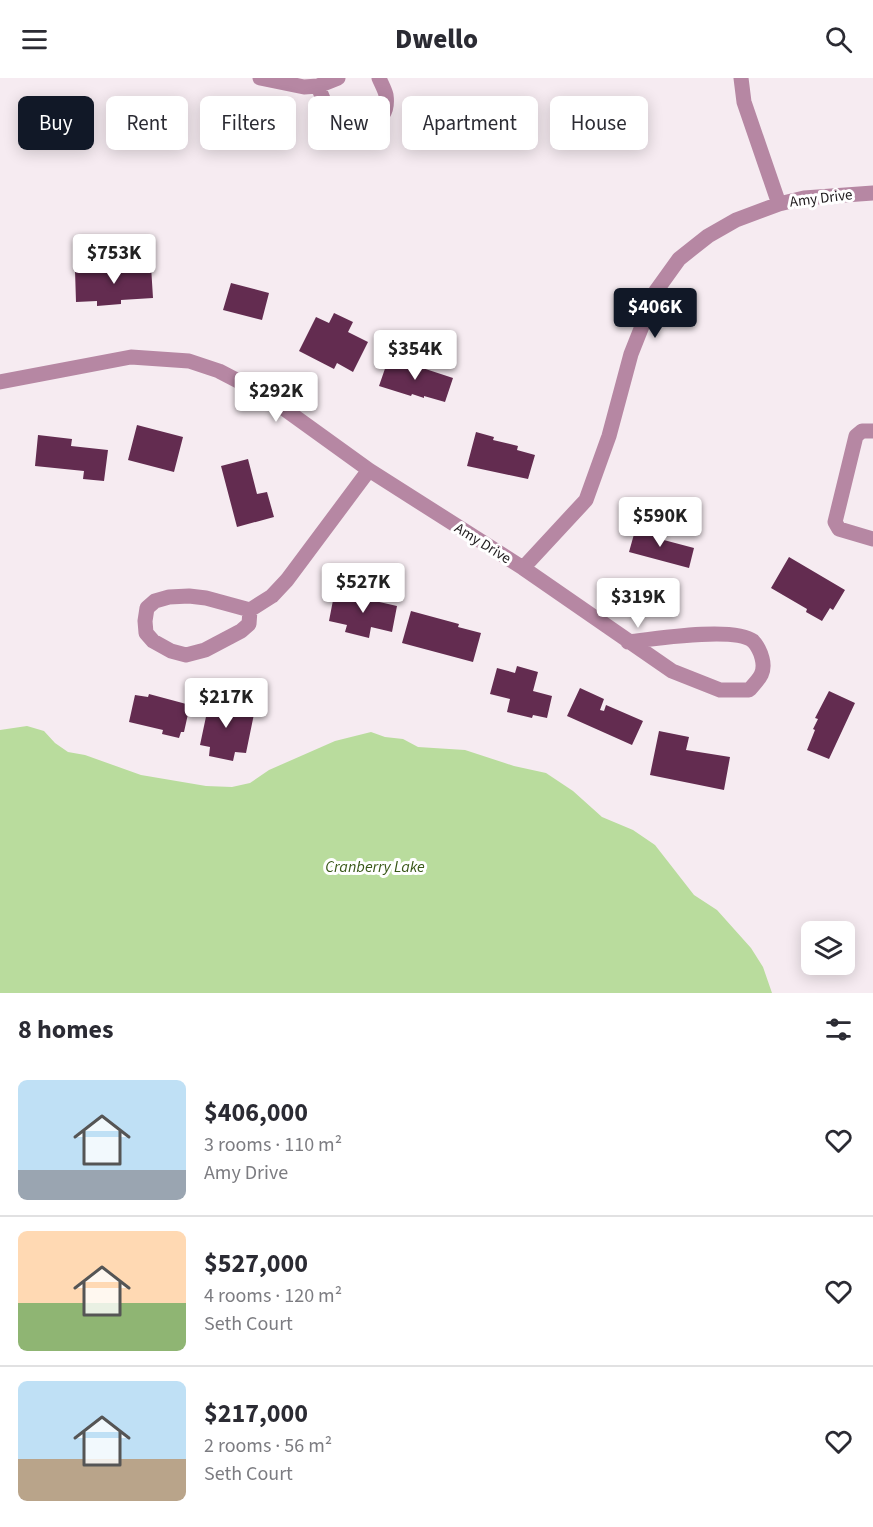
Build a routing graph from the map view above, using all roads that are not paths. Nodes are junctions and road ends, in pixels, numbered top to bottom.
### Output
1 (260, 78) edge
2 (338, 78) edge
3 (379, 78) edge
4 (741, 78) edge
5 (318, 86) junction
6 (873, 193) edge
7 (780, 204) junction
8 (0, 382) edge
9 (873, 431) edge
10 (369, 470) junction
11 (873, 539) edge
12 (523, 568) junction
13 (250, 610) junction
14 (627, 642) junction

1 - 5 street
2 - 5 street
3 - 5 street
4 - 7 street
6 - 7 street, Amy Drive
7 - 12 street, Amy Drive
8 - 10 street, Amy Drive
9 - 11 street
10 - 12 street, Amy Drive
10 - 13 street
12 - 14 street
13 - 13 street
14 - 14 street

